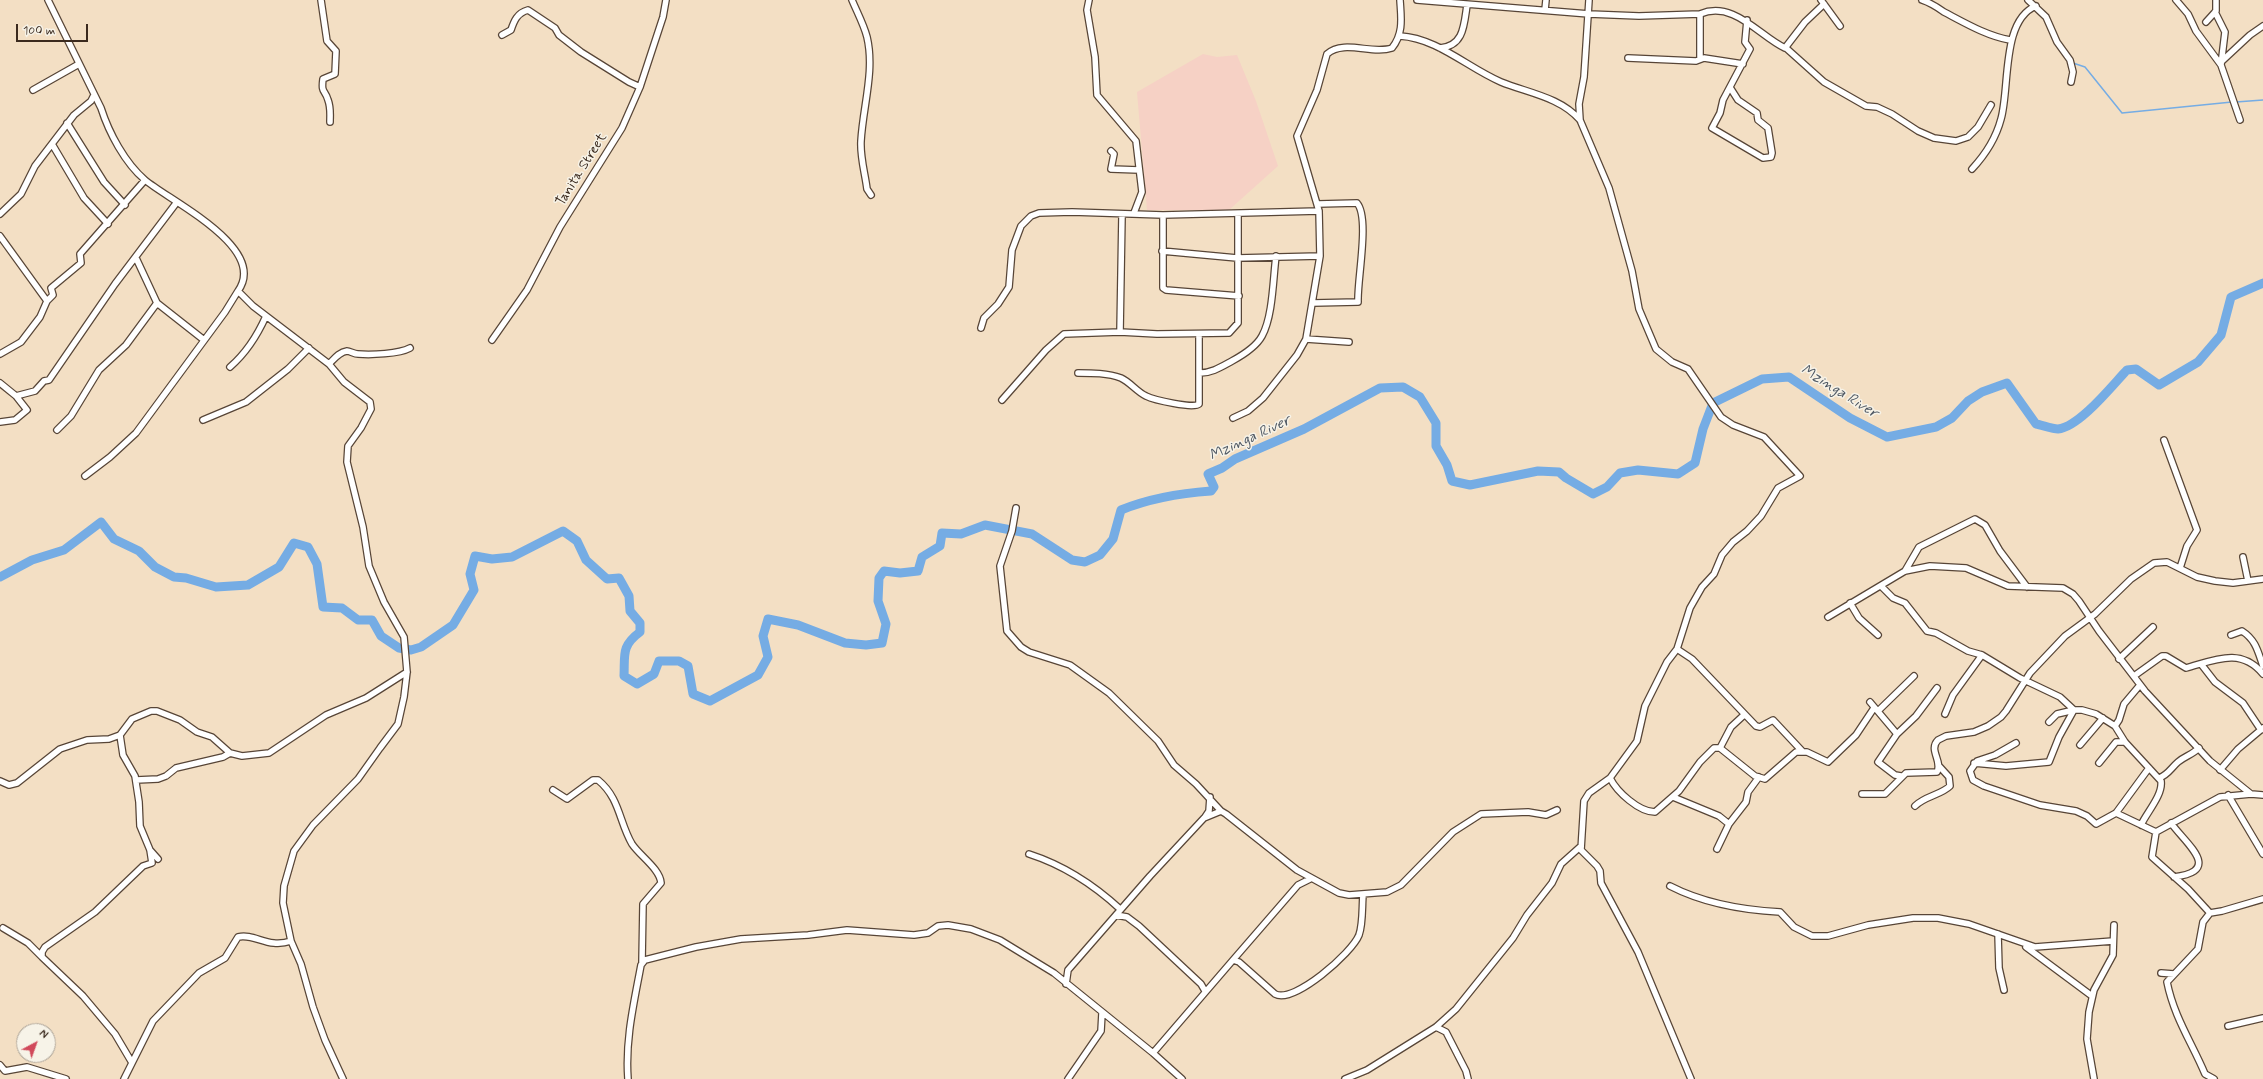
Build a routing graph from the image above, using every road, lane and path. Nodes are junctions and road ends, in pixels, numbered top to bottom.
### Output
1 (48, 0) edge
2 (321, 0) edge
3 (666, 0) edge
4 (852, 0) edge
5 (1089, 0) edge
6 (1400, 0) edge
7 (1417, 0) edge
8 (1443, 0) edge
9 (1546, 0) edge
10 (1589, 0) edge
11 (1922, 0) edge
12 (2176, 0) edge
13 (2216, 0) edge
14 (1822, 2) edge
15 (2033, 3) edge
16 (1467, 5) junction
17 (1545, 10) junction
18 (2215, 12) junction
19 (1589, 14) junction
20 (1700, 14) junction
21 (1747, 20) junction
22 (2206, 22) dead end
23 (1840, 26) dead end
24 (2263, 26) edge
25 (502, 35) dead end
26 (1400, 36) junction
27 (2010, 40) junction
28 (1440, 48) junction
29 (1786, 48) junction
30 (1628, 58) dead end
31 (1700, 59) junction
32 (79, 64) junction
33 (1743, 64) junction
34 (2221, 64) junction
35 (2071, 82) dead end
36 (640, 87) junction
37 (1731, 89) junction
38 (34, 90) dead end
39 (94, 95) junction
40 (1992, 105) dead end
41 (1580, 120) junction
42 (2240, 120) dead end
43 (330, 122) dead end
44 (67, 123) junction
45 (52, 144) junction
46 (1112, 151) dead end
47 (1972, 169) dead end
48 (1139, 170) junction
49 (145, 180) junction
50 (871, 195) dead end
51 (177, 202) junction
52 (1318, 204) junction
53 (125, 205) junction
54 (1319, 211) junction
55 (1134, 213) junction
56 (0, 214) edge
57 (1238, 214) junction
58 (1122, 215) junction
59 (1163, 215) junction
60 (108, 224) junction
61 (0, 236) edge
62 (1162, 251) junction
63 (1276, 256) junction
64 (1320, 256) junction
65 (136, 258) junction
66 (1237, 258) junction
67 (238, 291) junction
68 (1239, 296) junction
69 (47, 301) junction
70 (158, 303) junction
71 (1313, 303) junction
72 (266, 316) junction
73 (981, 328) dead end
74 (1120, 332) junction
75 (1199, 334) junction
76 (1306, 339) junction
77 (204, 340) junction
78 (492, 340) dead end
79 (1349, 342) dead end
80 (309, 348) junction
81 (410, 348) dead end
82 (0, 354) edge
83 (329, 364) junction
84 (230, 367) dead end
85 (1078, 373) dead end
86 (1200, 374) junction
87 (0, 383) edge
88 (16, 396) junction
89 (1002, 400) dead end
90 (1233, 418) dead end
91 (203, 420) dead end
92 (0, 422) edge
93 (57, 430) dead end
94 (2164, 440) dead end
95 (85, 476) dead end
96 (1016, 508) dead end
97 (2243, 558) dead end
98 (2180, 568) junction
99 (1905, 571) junction
100 (2263, 579) edge
101 (2248, 581) junction
102 (1881, 586) junction
103 (2027, 587) junction
104 (1850, 603) junction
105 (1828, 617) dead end
106 (2090, 618) junction
107 (2153, 627) dead end
108 (1878, 635) dead end
109 (2231, 635) dead end
110 (1677, 649) junction
111 (1982, 655) junction
112 (2119, 659) junction
113 (2201, 664) junction
114 (2263, 666) edge
115 (407, 672) junction
116 (2263, 674) edge
117 (1914, 676) dead end
118 (2134, 676) junction
119 (2025, 680) junction
120 (2140, 685) junction
121 (1937, 688) dead end
122 (1870, 702) dead end
123 (1876, 710) junction
124 (2074, 710) junction
125 (1945, 714) dead end
126 (1744, 715) junction
127 (2103, 718) junction
128 (2049, 722) dead end
129 (2115, 726) junction
130 (2262, 729) edge
131 (1897, 734) junction
132 (120, 735) junction
133 (2126, 742) junction
134 (2016, 743) dead end
135 (2080, 746) dead end
136 (1720, 748) junction
137 (2199, 748) junction
138 (1802, 751) junction
139 (230, 753) junction
140 (1974, 763) junction
141 (2098, 763) dead end
142 (1939, 766) junction
143 (2149, 768) junction
144 (2220, 770) junction
145 (1900, 776) junction
146 (1610, 778) junction
147 (1759, 778) junction
148 (2159, 778) junction
149 (136, 780) junction
150 (0, 781) edge
151 (553, 790) dead end
152 (1862, 794) dead end
153 (2228, 794) junction
154 (2251, 794) junction
155 (2263, 795) edge
156 (1210, 797) junction
157 (1673, 797) junction
158 (1915, 806) dead end
159 (1558, 810) dead end
160 (1221, 811) junction
161 (2116, 813) junction
162 (1204, 818) junction
163 (2171, 823) junction
164 (1729, 824) junction
165 (2141, 825) junction
166 (2156, 832) junction
167 (1580, 847) junction
168 (1717, 849) dead end
169 (150, 850) junction
170 (1029, 854) dead end
171 (2263, 854) edge
172 (158, 859) dead end
173 (2174, 877) junction
174 (1310, 879) junction
175 (1670, 886) dead end
176 (1363, 895) junction
177 (2263, 899) edge
178 (1122, 908) junction
179 (2210, 913) junction
180 (1116, 915) junction
181 (1125, 916) junction
182 (2114, 925) dead end
183 (3, 928) dead end
184 (1998, 934) junction
185 (2015, 940) junction
186 (291, 941) junction
187 (2113, 941) junction
188 (42, 957) junction
189 (1233, 960) junction
190 (642, 962) junction
191 (1068, 970) junction
192 (2161, 972) dead end
193 (2174, 974) junction
194 (1056, 975) junction
195 (1066, 984) junction
196 (2004, 990) dead end
197 (1205, 991) junction
198 (2092, 996) junction
199 (1102, 1013) junction
200 (2263, 1018) edge
201 (2228, 1026) dead end
202 (1436, 1027) junction
203 (1153, 1053) junction
204 (131, 1061) junction
205 (1, 1067) edge
206 (0, 1076) edge
207 (66, 1079) edge
208 (124, 1079) edge
209 (343, 1079) edge
210 (628, 1079) edge
211 (1068, 1079) edge
212 (1182, 1079) edge
213 (1345, 1079) edge
214 (1468, 1079) edge
215 (1691, 1079) edge
216 (2094, 1079) edge
217 (2214, 1079) edge

1 - 32 street
2 - 43 street
3 - 36 street, Tanita Street
4 - 50 street
5 - 48 street
6 - 26 street
7 - 8 street
8 - 16 street
9 - 17 street
10 - 19 street
11 - 27 street
12 - 34 street
13 - 18 street
14 - 23 street
14 - 29 street
15 - 27 street
15 - 35 street
16 - 17 street
16 - 28 street
17 - 19 street
18 - 22 street
18 - 34 street
19 - 20 street
19 - 41 street
20 - 21 street
20 - 31 street
21 - 29 street
21 - 33 street
24 - 34 street
25 - 36 street
26 - 28 street
26 - 52 street
27 - 47 street
28 - 41 street
29 - 40 street
30 - 31 street
31 - 33 street
32 - 38 street
32 - 39 street
33 - 37 street
34 - 42 street
36 - 78 street, Tanita Street
37 - 37 street
39 - 44 street
39 - 49 street
41 - 110 street
44 - 45 street
44 - 53 street
45 - 56 street
45 - 60 street
46 - 48 street
48 - 55 street
49 - 51 street
49 - 53 street
51 - 65 street
51 - 67 street
52 - 54 street
52 - 71 street
53 - 60 street
54 - 57 street
54 - 64 street
55 - 58 street
55 - 59 street
57 - 59 street
57 - 66 street
58 - 73 street
58 - 74 street
59 - 62 street
60 - 69 street
61 - 69 street
62 - 66 street
62 - 68 street
63 - 64 street
63 - 66 street
63 - 86 street
64 - 71 street
65 - 70 street
65 - 88 street
66 - 68 street
67 - 72 street
67 - 77 street
68 - 75 street
69 - 82 street
70 - 77 street
70 - 93 street
71 - 76 street
72 - 80 street
72 - 84 street
74 - 75 street
74 - 89 street
75 - 86 street
76 - 79 street
76 - 90 street
77 - 95 street
80 - 83 street
80 - 91 street
81 - 83 street
83 - 115 street
85 - 86 street
87 - 88 street
88 - 92 street
94 - 98 street
96 - 156 street
97 - 101 street
98 - 101 street
98 - 106 street
99 - 102 street
99 - 103 street
99 - 103 street
100 - 101 street
102 - 104 street
102 - 111 street
103 - 106 street
104 - 105 street
104 - 108 street
106 - 112 street
106 - 119 street
107 - 112 street
109 - 114 street
110 - 126 street
110 - 146 street
111 - 119 street
111 - 125 street
112 - 118 street
113 - 116 street
113 - 118 street
113 - 130 street
115 - 139 street
115 - 186 street
117 - 123 street
118 - 120 street
119 - 124 street
119 - 142 street
120 - 129 street
120 - 137 street
121 - 131 street
122 - 123 street
123 - 131 street
123 - 138 street
124 - 127 street
124 - 128 street
124 - 140 street
126 - 136 street
126 - 138 street
127 - 129 street
127 - 135 street
129 - 133 street
130 - 144 street
131 - 145 street
132 - 139 street
132 - 149 street
132 - 150 street
133 - 141 street
133 - 143 street
134 - 140 street
136 - 147 street
136 - 157 street
137 - 144 street
137 - 148 street
138 - 147 street
139 - 149 street
140 - 161 street
142 - 145 street
142 - 158 street
143 - 148 street
143 - 161 street
144 - 154 street
145 - 152 street
146 - 157 street
146 - 167 street
147 - 164 street
148 - 165 street
149 - 169 street
151 - 190 street
153 - 154 street
153 - 163 street
153 - 171 street
154 - 155 street
156 - 160 street
156 - 162 street
157 - 164 street
159 - 176 street
160 - 162 street
160 - 174 street
161 - 165 street
162 - 178 street
163 - 166 street
163 - 173 street
164 - 168 street
165 - 166 street
166 - 173 street
167 - 202 street
167 - 215 street
169 - 172 street
169 - 188 street
170 - 178 street
173 - 179 street
174 - 176 street
174 - 189 street
175 - 184 street
176 - 189 street
177 - 179 street
178 - 180 street
178 - 181 street
179 - 193 street
180 - 181 street
180 - 191 street
181 - 197 street
182 - 187 street
183 - 188 street
184 - 185 street
184 - 196 street
185 - 187 street
185 - 198 street
186 - 204 street
186 - 209 street
187 - 198 street
188 - 204 street
189 - 197 street
190 - 194 street
190 - 210 street
191 - 194 street
191 - 195 street
192 - 193 street
193 - 217 street
194 - 195 street
195 - 199 street
197 - 203 street
198 - 216 street
199 - 203 street
199 - 211 street
200 - 201 street
202 - 213 street
202 - 214 street
203 - 212 street
204 - 208 street
205 - 206 street
205 - 207 street

